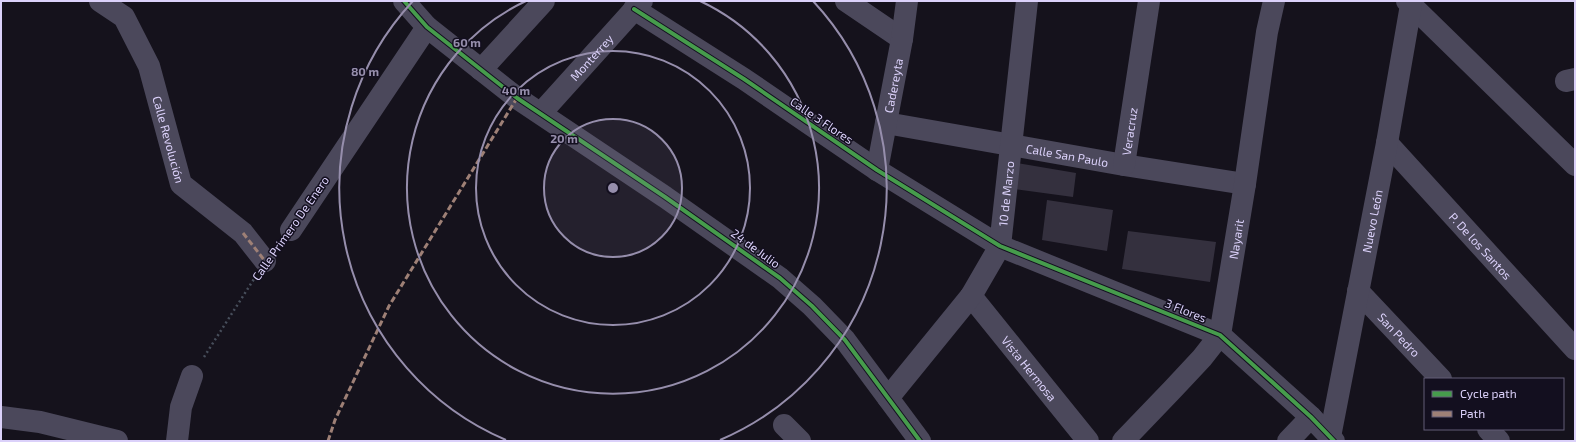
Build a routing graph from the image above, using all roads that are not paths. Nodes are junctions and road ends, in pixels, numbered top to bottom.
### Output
1 (100, 1) edge
2 (404, 1) edge
3 (544, 1) edge
4 (846, 1) edge
5 (907, 1) edge
6 (1026, 1) edge
7 (1150, 1) edge
8 (1274, 1) edge
9 (1409, 3) edge
10 (638, 5) edge
11 (427, 26) junction
12 (902, 39) junction
13 (481, 70) junction
14 (541, 114) junction
15 (886, 123) junction
16 (1387, 143) junction
17 (1010, 145) junction
18 (1124, 165) junction
19 (1575, 165) edge
20 (877, 170) junction
21 (1245, 184) junction
22 (291, 230) dead end
23 (1000, 246) junction
24 (265, 262) road end
25 (1358, 291) junction
26 (971, 296) junction
27 (1220, 335) junction
28 (1575, 349) edge
29 (192, 376) road end
30 (1440, 378) edge
31 (888, 398) junction
32 (1, 417) edge
33 (1311, 418) junction
34 (784, 425) dead end
35 (1489, 430) edge
36 (1332, 439) edge
37 (117, 441) edge
38 (177, 441) edge
39 (800, 441) edge
40 (920, 441) edge
41 (1088, 441) edge
42 (1123, 441) edge
43 (1288, 441) edge
44 (1499, 441) edge

1 - 24 street, Calle Revolución
2 - 11 street, 24 de Julio
3 - 13 street
4 - 12 street
5 - 12 street, Cadereyta
6 - 17 street, 10 de Marzo
7 - 18 street, Veracruz
8 - 21 street, Nayarit
9 - 16 street, Nuevo León
9 - 19 street
10 - 14 street, Monterrey
10 - 20 street, Calle 3 Flores
11 - 13 street, 24 de Julio
11 - 22 street, Calle Primero De Enero
12 - 15 street, Cadereyta
13 - 14 street, 24 de Julio
14 - 31 street, 24 de Julio
15 - 17 street, Calle San Paulo
15 - 20 street, Cadereyta
16 - 25 street, Nuevo León
16 - 28 street, P. De los Santos
17 - 18 street, Calle San Paulo
17 - 23 street, 10 de Marzo
18 - 21 street, Veracruz
20 - 23 street, Calle 3 Flores
21 - 27 street, Nayarit
23 - 26 street, 10 de Marzo
23 - 27 street, 3 Flores
25 - 30 street, San Pedro
25 - 36 street, Nuevo León
26 - 31 street, 10 de Marzo
26 - 41 street, Vista Hermosa
27 - 33 street, 3 Flores
27 - 42 street, Nayarit
29 - 38 street
31 - 40 street, 24 de Julio
32 - 37 street
33 - 36 street, 3 Flores
33 - 43 street
34 - 39 street
35 - 44 street

